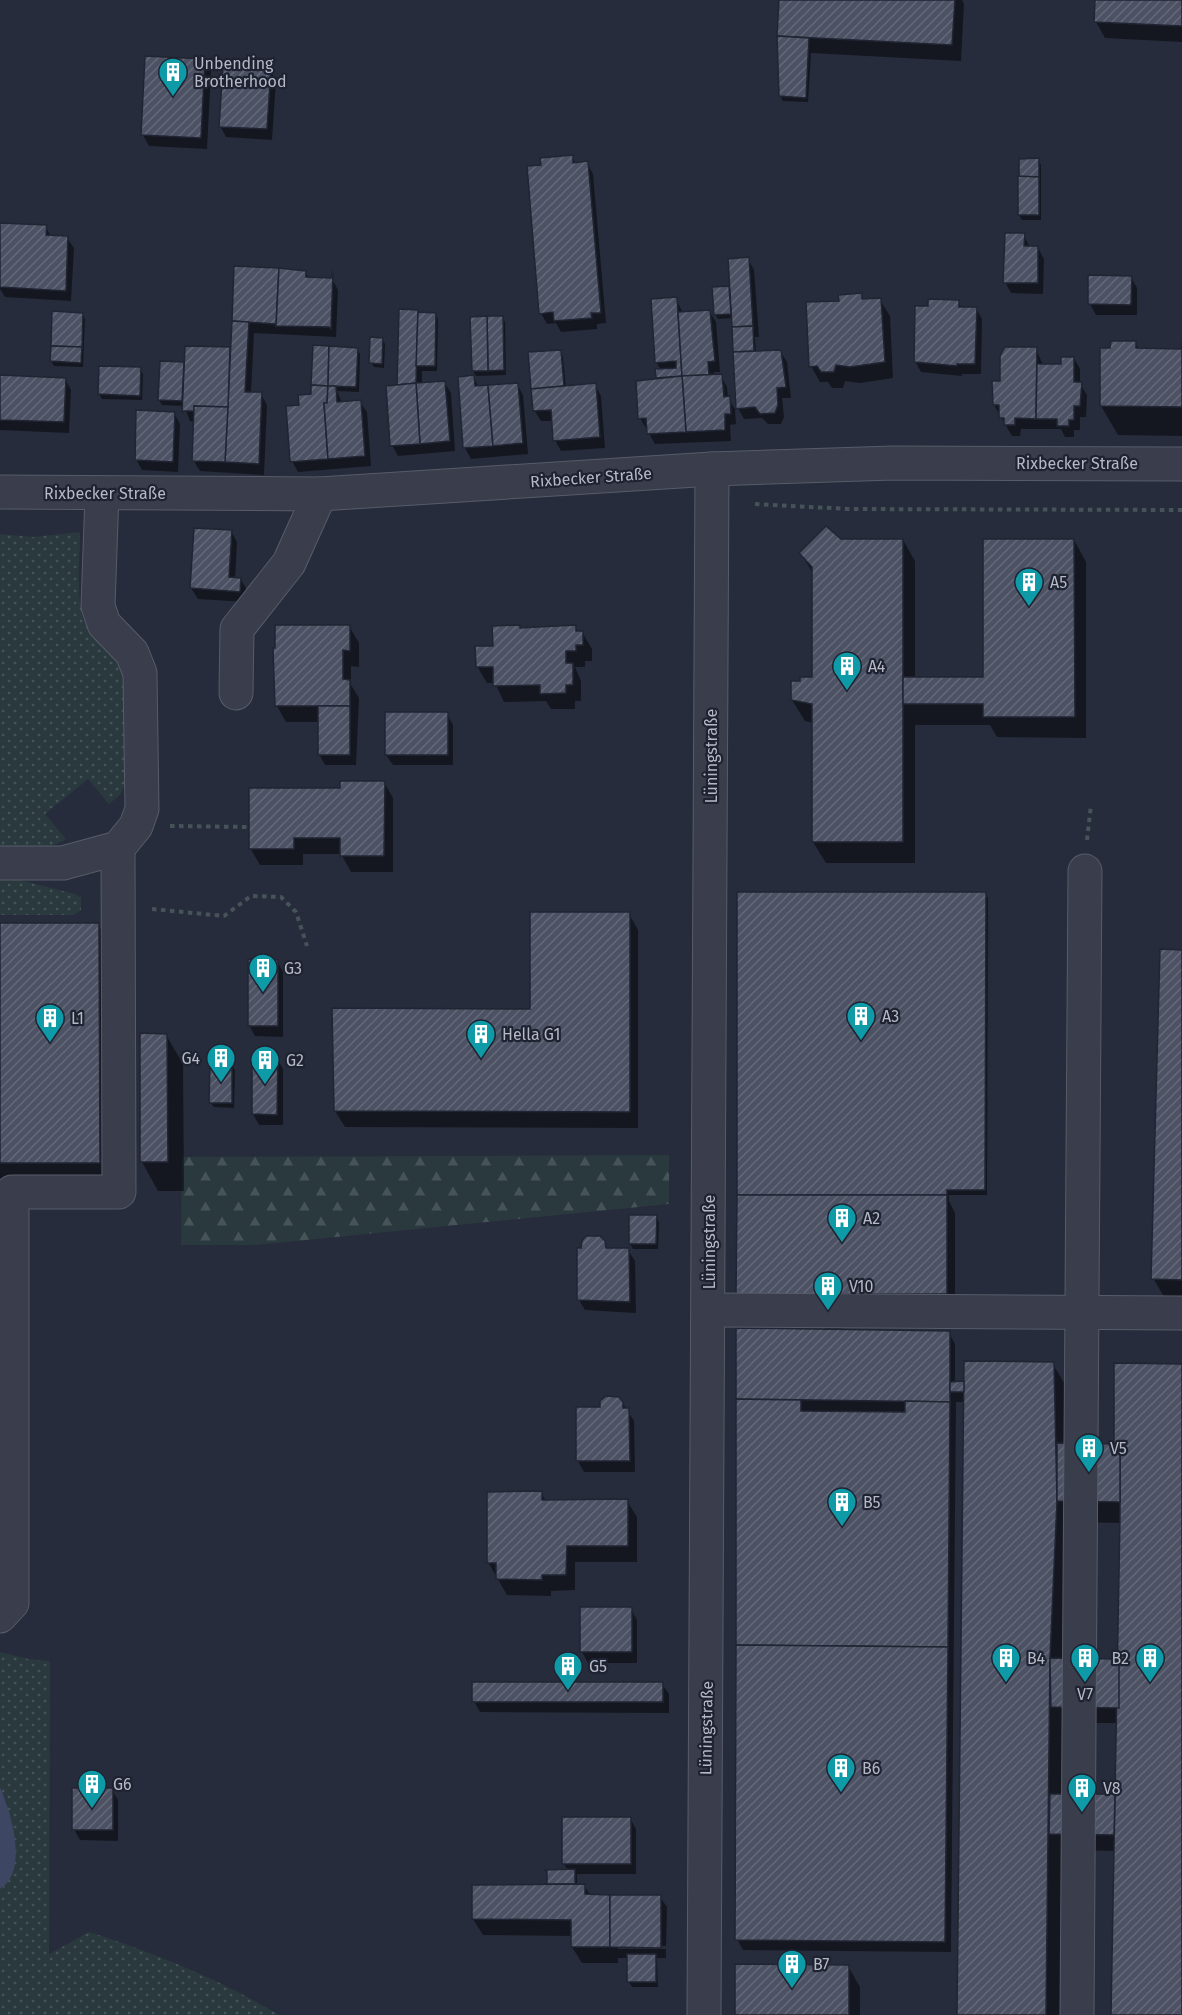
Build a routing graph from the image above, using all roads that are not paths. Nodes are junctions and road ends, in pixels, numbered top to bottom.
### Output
1 (1182, 464) edge
2 (712, 469) junction
3 (0, 492) edge
4 (102, 494) junction
5 (320, 494) junction
6 (236, 693) dead end
7 (127, 837) junction
8 (1086, 859) road end
9 (0, 862) edge
10 (708, 1310) junction
11 (1083, 1312) junction
12 (1182, 1313) edge
13 (0, 1616) edge
14 (705, 2015) edge
15 (1077, 2015) edge

1 - 2 street, Rixbecker Straße
2 - 5 street, Rixbecker Straße
2 - 10 street, Lüningstraße
3 - 4 street, Rixbecker Straße
4 - 5 street, Rixbecker Straße
4 - 7 street
5 - 6 street
7 - 9 street
7 - 13 street
8 - 11 street
10 - 11 street
10 - 14 street, Lüningstraße
11 - 12 street
11 - 15 street

